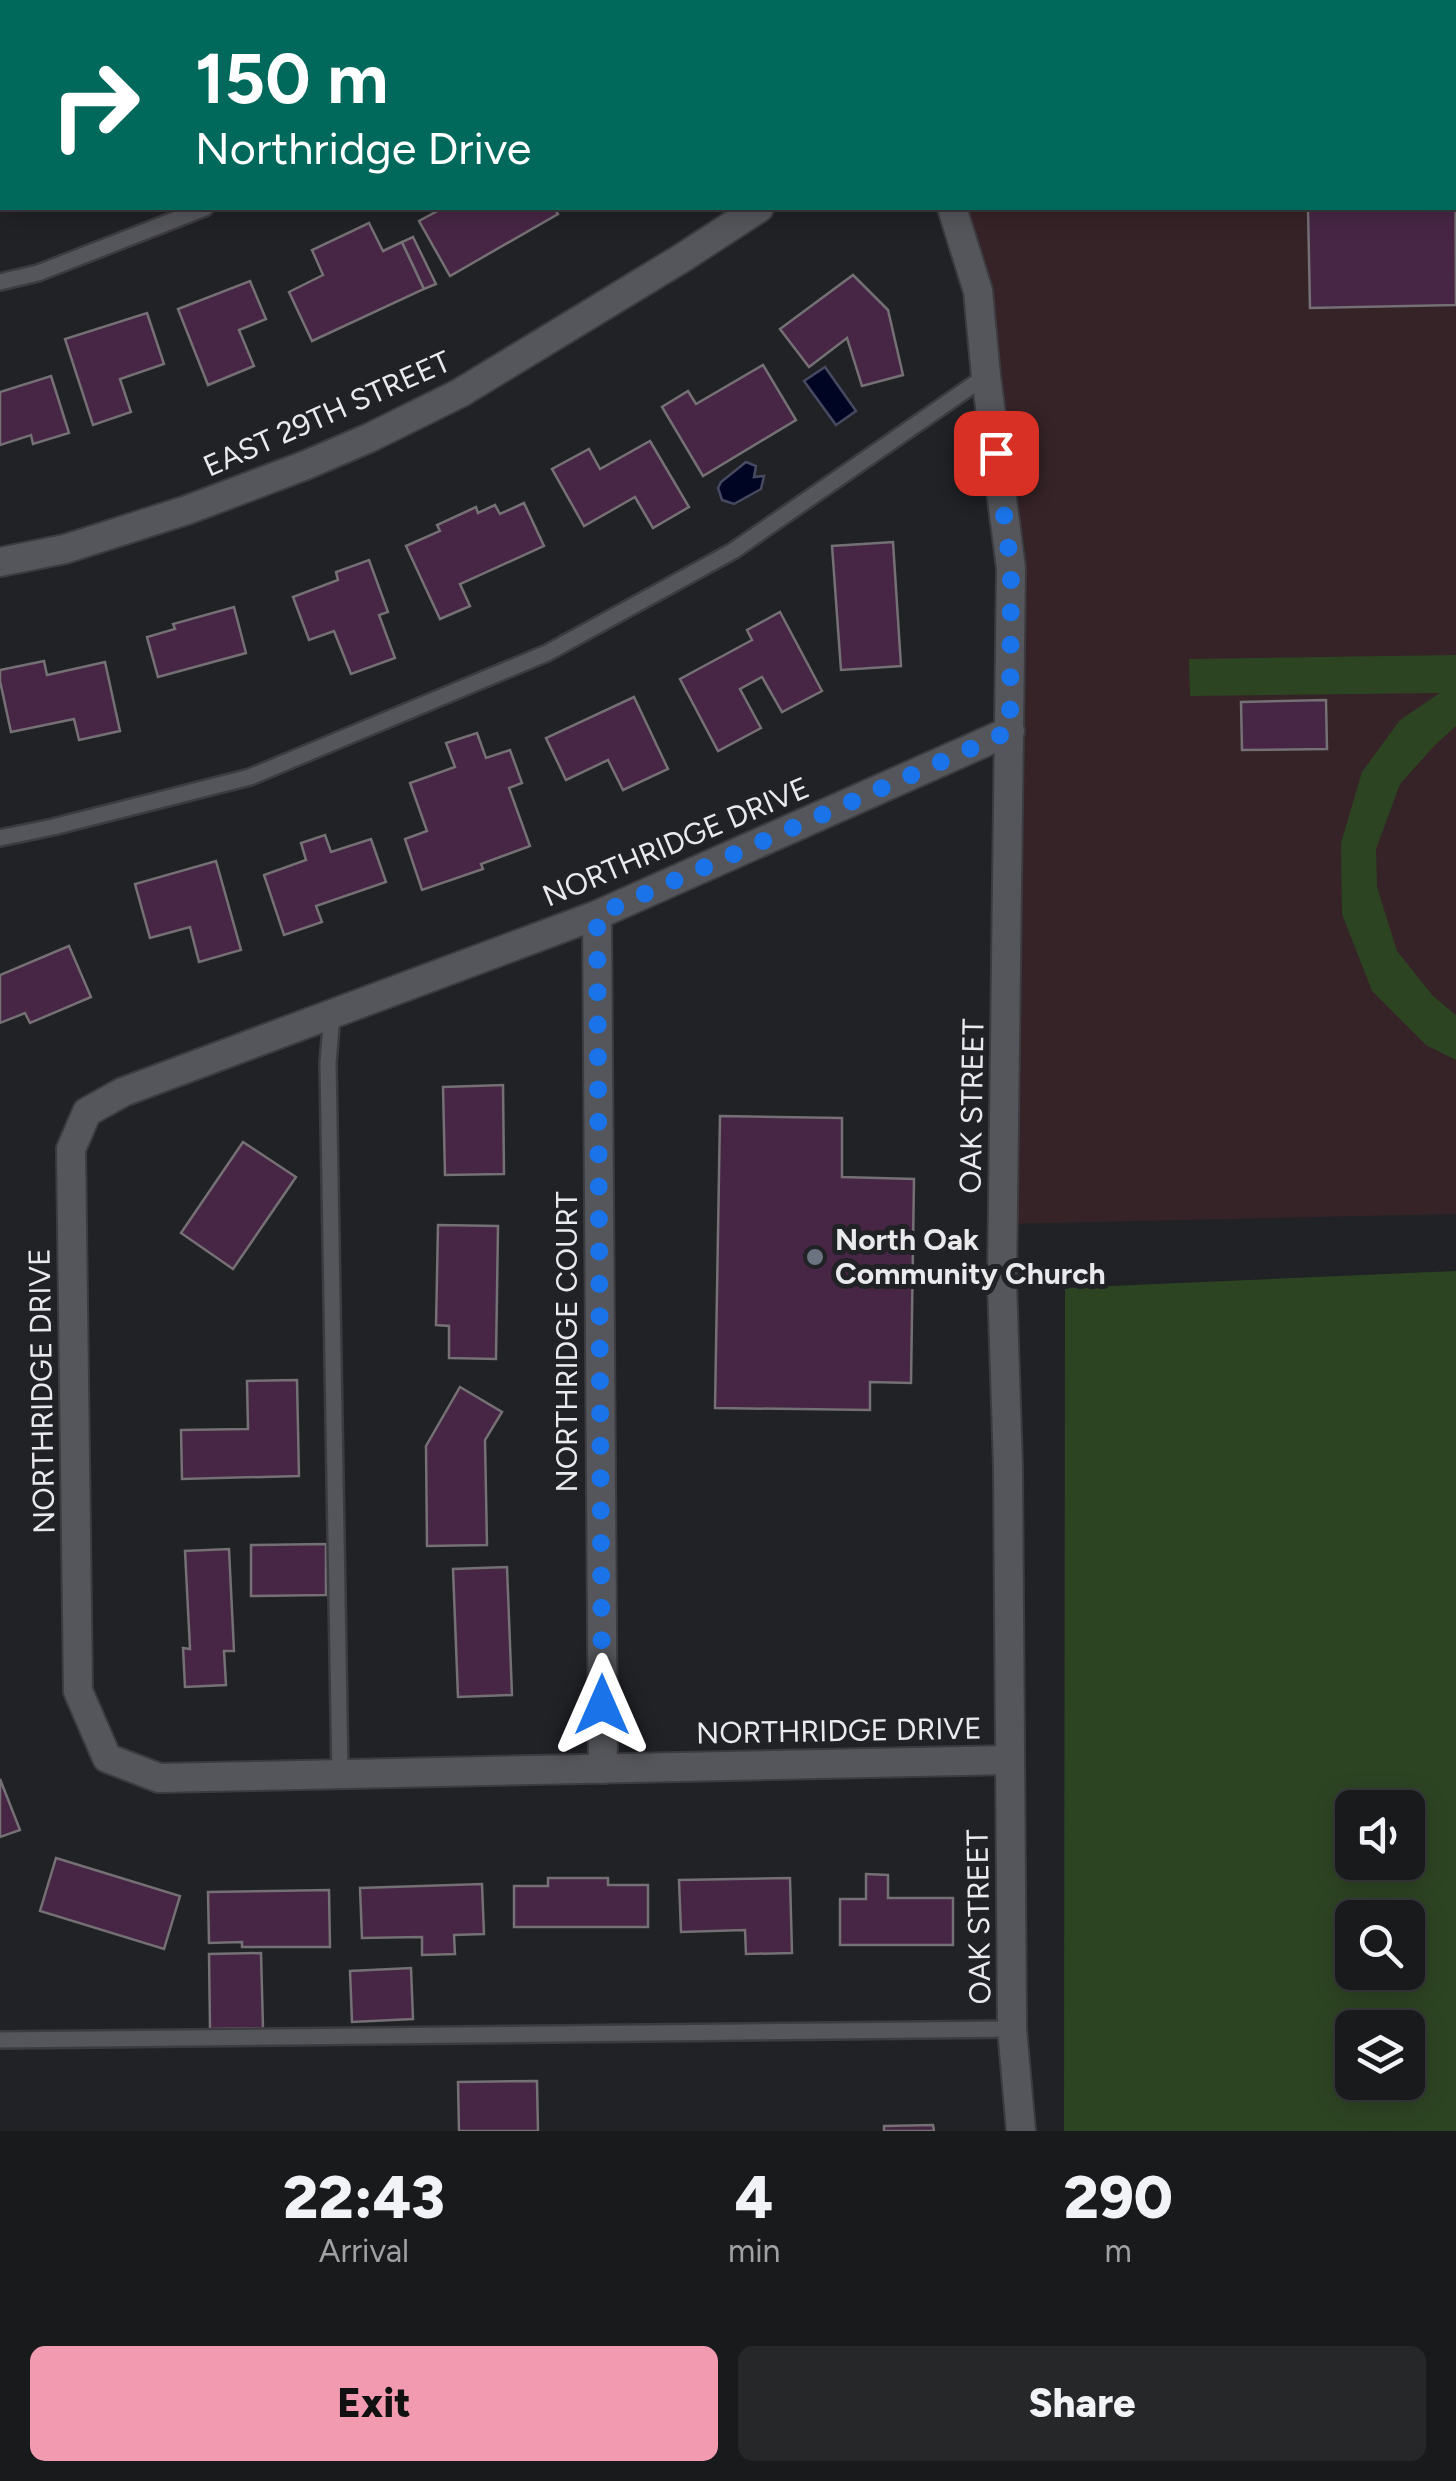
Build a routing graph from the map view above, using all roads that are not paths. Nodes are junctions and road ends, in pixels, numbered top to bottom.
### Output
1 (200, 210) edge
2 (756, 210) edge
3 (953, 210) edge
4 (0, 282) edge
5 (986, 376) junction
6 (0, 562) edge
7 (1010, 731) junction
8 (0, 838) edge
9 (597, 915) junction
10 (332, 1014) junction
11 (1010, 1760) junction
12 (603, 1769) junction
13 (340, 1774) junction
14 (1012, 2029) junction
15 (0, 2040) edge
16 (1022, 2131) edge

1 - 4 lane
2 - 6 street, EAST 29TH STREET
3 - 5 street, OAK STREET
5 - 7 street, OAK STREET
5 - 8 lane
7 - 9 street, NORTHRIDGE DRIVE
7 - 11 street, OAK STREET
9 - 10 street, NORTHRIDGE DRIVE
9 - 12 street, NORTHRIDGE COURT
10 - 13 lane
10 - 13 street, NORTHRIDGE DRIVE
11 - 12 street, NORTHRIDGE DRIVE
11 - 14 street, OAK STREET
12 - 13 street, NORTHRIDGE DRIVE
14 - 15 lane
14 - 16 street, OAK STREET

